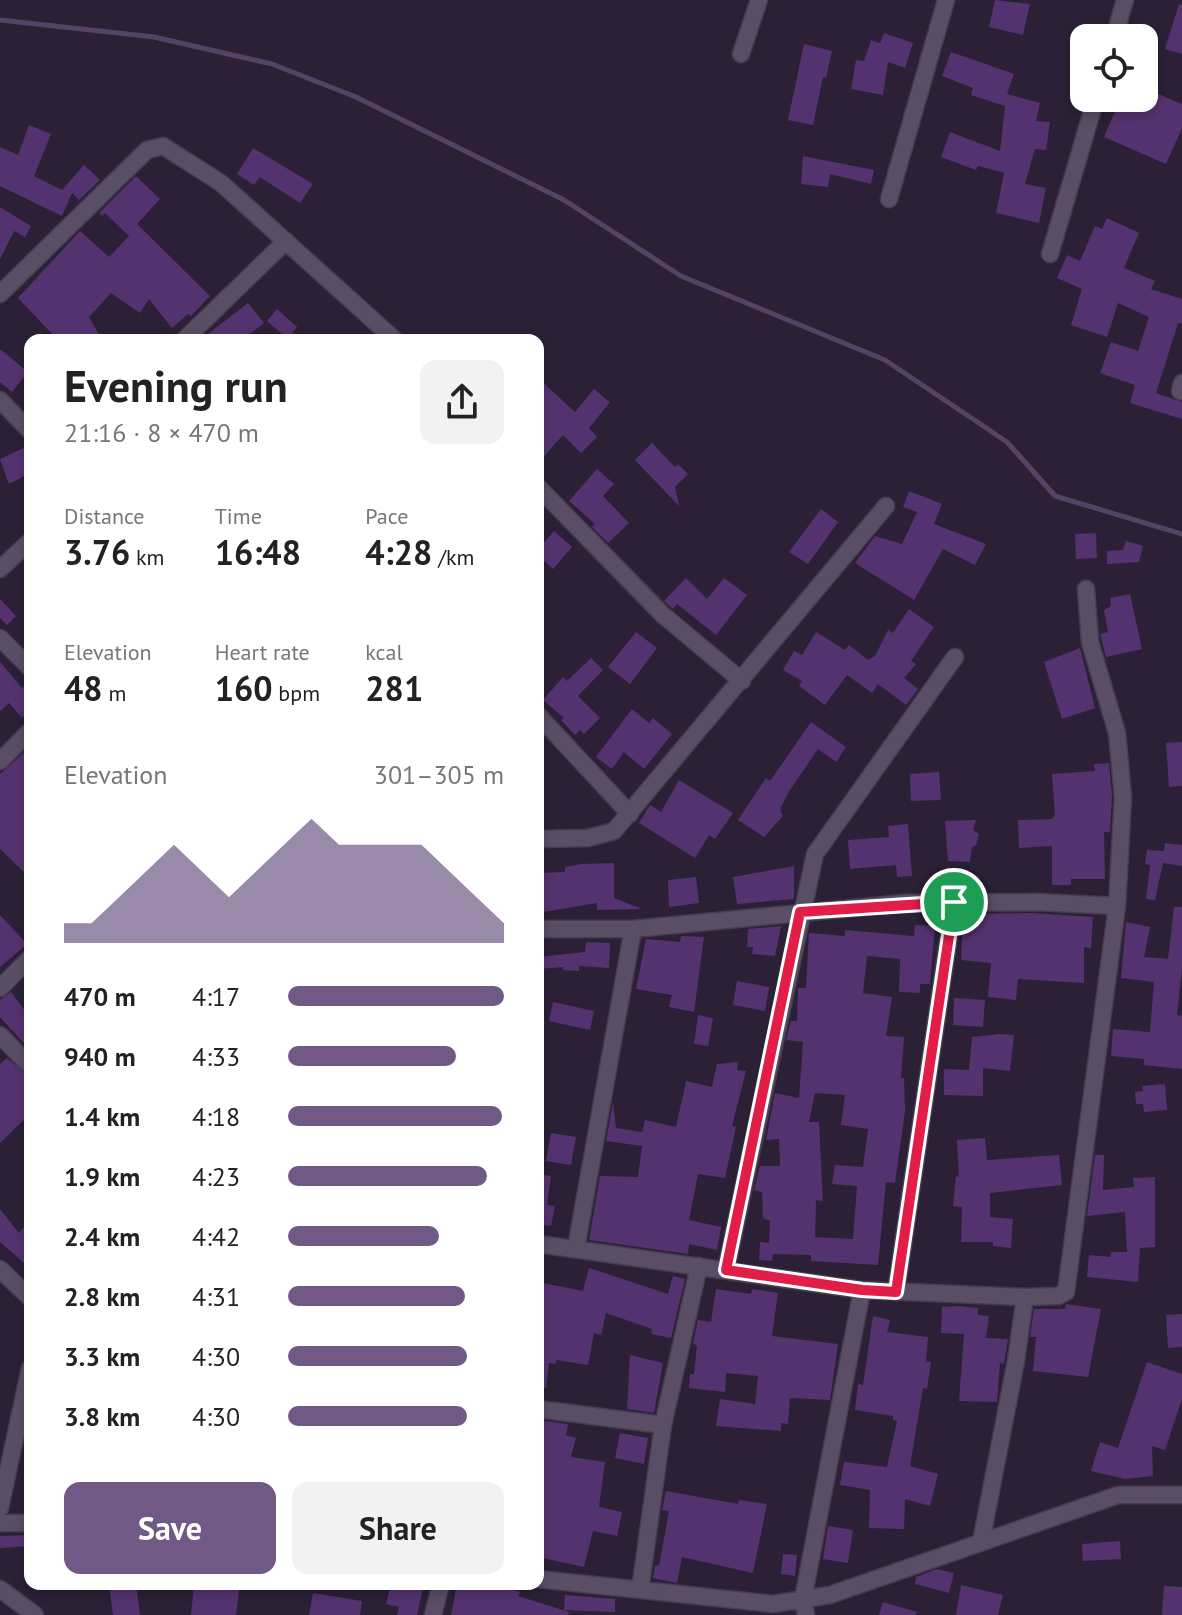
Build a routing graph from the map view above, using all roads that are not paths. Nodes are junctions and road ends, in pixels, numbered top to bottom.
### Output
1 (759, 0) edge
2 (946, 0) edge
3 (1125, 0) edge
4 (1118, 24) edge
5 (741, 54) dead end
6 (1092, 112) edge
7 (889, 199) dead end
8 (286, 241) junction
9 (1050, 254) dead end
10 (0, 294) edge
11 (190, 334) edge
12 (388, 334) edge
13 (0, 400) edge
14 (24, 425) edge
15 (544, 493) edge
16 (886, 506) dead end
17 (24, 547) edge
18 (0, 569) edge
19 (1086, 589) dead end
20 (0, 638) edge
21 (955, 657) dead end
22 (24, 662) edge
23 (742, 681) junction
24 (544, 721) edge
25 (24, 737) edge
26 (0, 761) edge
27 (630, 814) junction
28 (544, 839) edge
29 (954, 902) junction
30 (1117, 906) junction
31 (800, 912) junction
32 (544, 929) edge
33 (633, 929) junction
34 (24, 964) edge
35 (0, 988) edge
36 (0, 1035) edge
37 (24, 1060) edge
38 (544, 1245) edge
39 (576, 1248) junction
40 (699, 1266) junction
41 (0, 1269) edge
42 (726, 1270) junction
43 (862, 1290) junction
44 (24, 1292) edge
45 (896, 1292) junction
46 (1025, 1297) junction
47 (24, 1396) edge
48 (544, 1410) edge
49 (663, 1425) junction
50 (1182, 1495) edge
51 (0, 1508) edge
52 (0, 1523) edge
53 (24, 1523) edge
54 (981, 1542) junction
55 (544, 1580) edge
56 (0, 1589) edge
57 (439, 1590) edge
58 (640, 1590) junction
59 (804, 1607) edge
60 (35, 1615) edge
61 (433, 1615) edge

1 - 5 street
2 - 7 street
3 - 4 street
6 - 9 street
8 - 10 street
8 - 11 street
8 - 12 street
13 - 14 street
15 - 23 street
16 - 23 street
17 - 18 street
19 - 30 street
20 - 22 street
21 - 31 street
23 - 27 street
24 - 27 street
25 - 26 street
27 - 28 street
29 - 30 street
29 - 31 street
29 - 45 street
30 - 46 street
31 - 33 street
31 - 42 street
32 - 33 street
33 - 39 street
34 - 35 street
36 - 37 street
38 - 39 street
39 - 40 street
40 - 42 street
40 - 49 street
41 - 44 street
42 - 43 street
43 - 45 street
43 - 59 street
45 - 46 street
46 - 54 street
47 - 51 street
48 - 49 street
49 - 58 street
50 - 54 street
52 - 53 street
54 - 59 street
55 - 58 street
56 - 60 street
57 - 61 street
58 - 59 street

